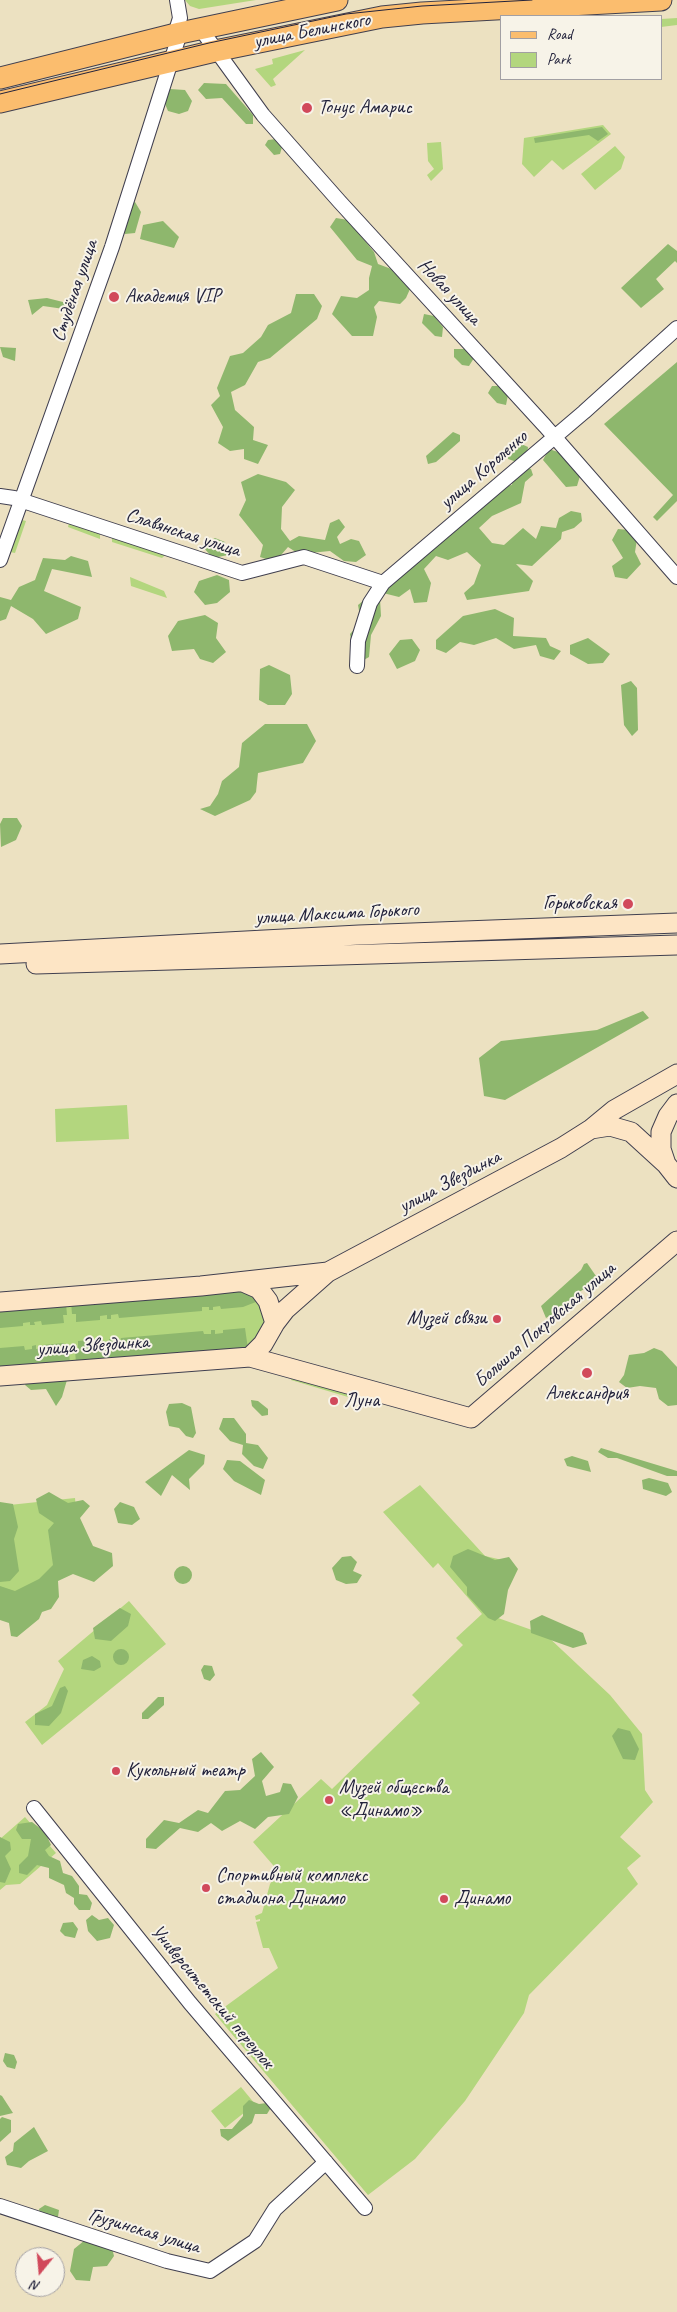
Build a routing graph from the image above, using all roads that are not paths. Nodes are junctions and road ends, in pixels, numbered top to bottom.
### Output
1 (177, 0) edge
2 (337, 0) edge
3 (661, 0) edge
4 (185, 32) junction
5 (215, 51) junction
6 (171, 62) junction
7 (0, 78) edge
8 (0, 102) edge
9 (677, 328) edge
10 (554, 436) junction
11 (0, 496) edge
12 (22, 501) junction
13 (0, 560) edge
14 (677, 577) edge
15 (383, 583) junction
16 (357, 666) dead end
17 (677, 923) edge
18 (677, 945) edge
19 (0, 954) edge
20 (0, 965) edge
21 (677, 1074) edge
22 (677, 1104) edge
23 (591, 1129) junction
24 (671, 1171) edge
25 (677, 1242) edge
26 (328, 1272) junction
27 (243, 1282) junction
28 (0, 1302) edge
29 (275, 1323) junction
30 (250, 1357) junction
31 (0, 1376) edge
32 (470, 1418) joint
33 (34, 1808) dead end
34 (326, 2162) junction
35 (0, 2206) edge
36 (365, 2208) dead end

1 - 4 street, Студёная улица
2 - 4 main road, улица Белинского
3 - 5 main road, улица Белинского
4 - 5 street, Новая улица
4 - 6 street, Студёная улица
4 - 7 main road, улица Белинского
5 - 6 main road, улица Белинского
5 - 10 street, Новая улица
6 - 8 main road, улица Белинского
6 - 12 street, Студёная улица
9 - 10 street, улица Короленко
10 - 14 street, Новая улица
10 - 15 street, улица Короленко
11 - 12 street, Славянская улица
12 - 13 street, Студёная улица
12 - 15 street, Славянская улица
15 - 16 street, улица Короленко
17 - 19 street, улица Максима Горького
18 - 20 street, улица Максима Горького
21 - 23 street, улица Звездинка
22 - 24 street
23 - 24 street, улица Звездинка
23 - 26 street, улица Звездинка
25 - 32 street, Большая Покровская улица
26 - 27 street, улица Звездинка
26 - 29 street, улица Звездинка
27 - 28 street, улица Звездинка
27 - 29 street
29 - 30 street, улица Звездинка
30 - 31 street, улица Звездинка
30 - 32 street, улица Звездинка
33 - 34 street, Университетский переулок
34 - 35 street, Грузинская улица
34 - 36 street, Университетский переулок

